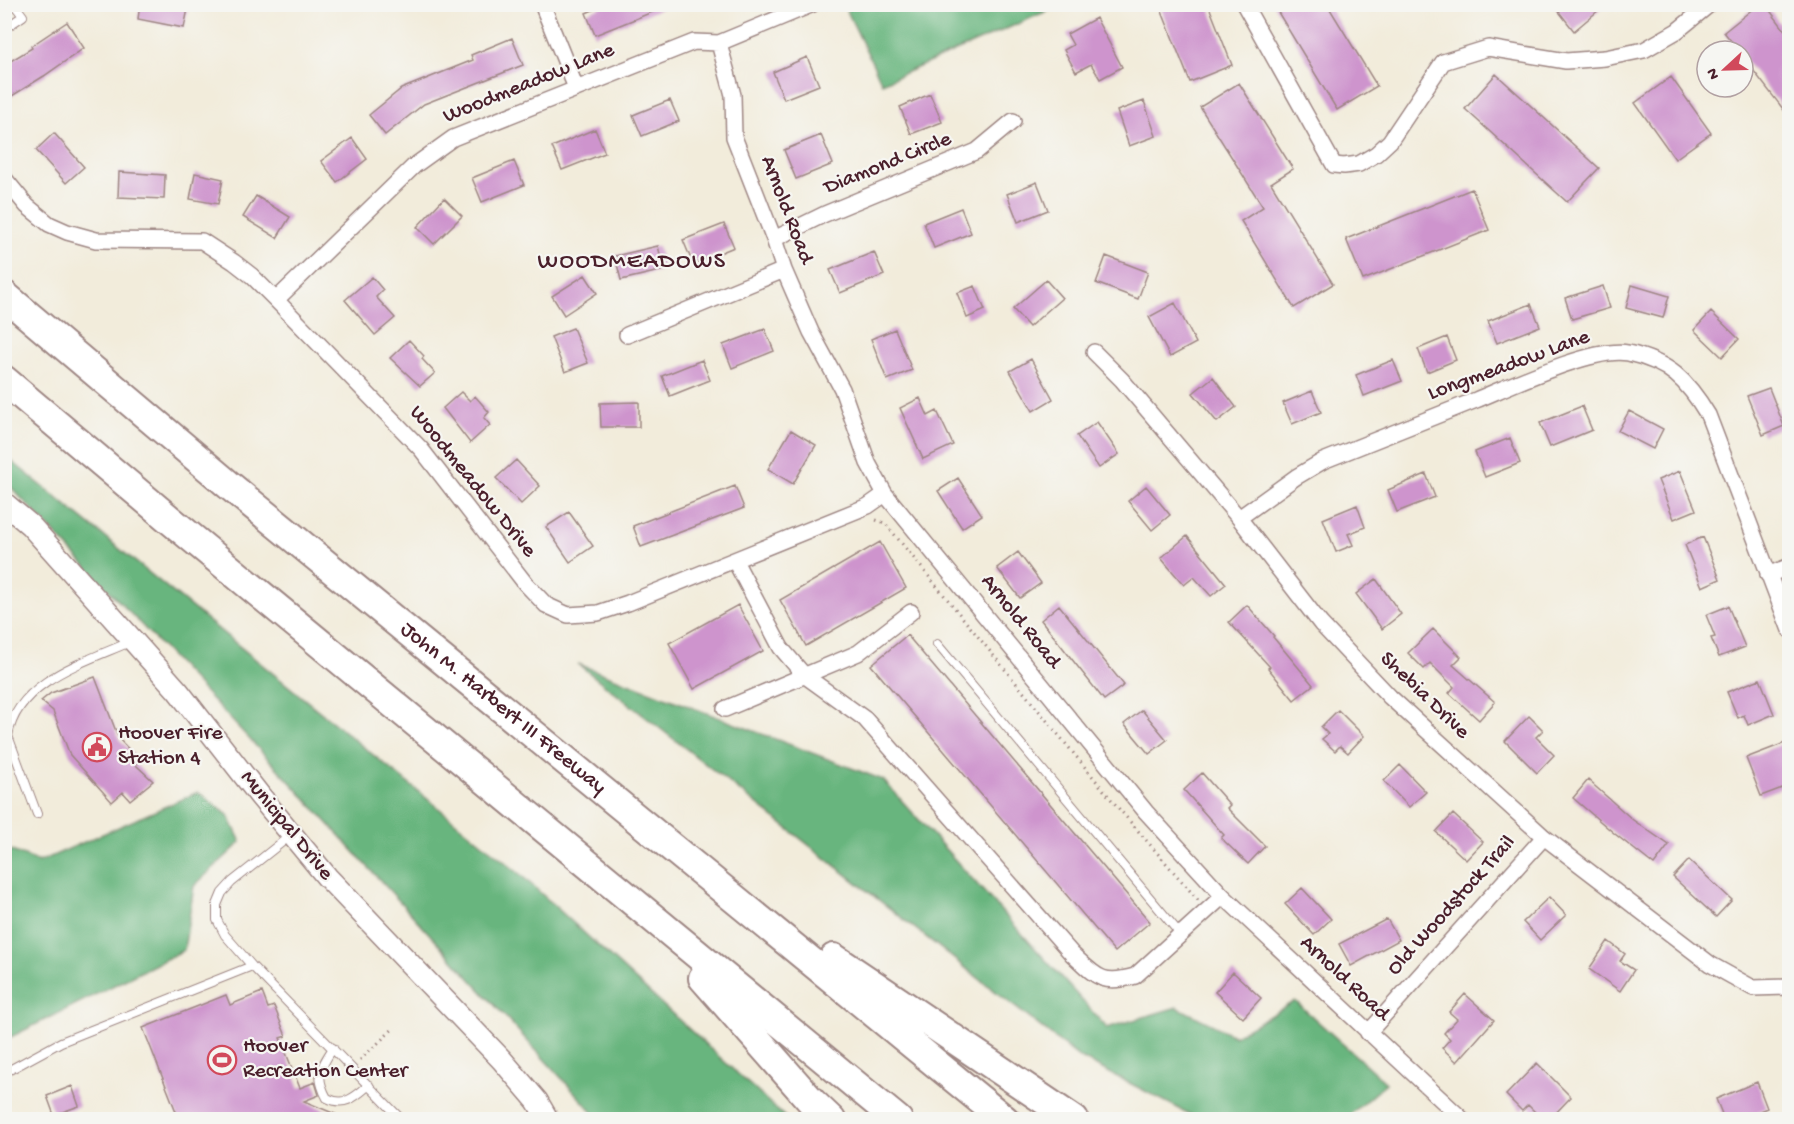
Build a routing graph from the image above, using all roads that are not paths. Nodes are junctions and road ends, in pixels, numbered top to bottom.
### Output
1 (14, 4) edge
2 (542, 4) edge
3 (813, 4) edge
4 (1244, 4) edge
5 (1710, 4) edge
6 (4, 29) edge
7 (719, 43) junction
8 (576, 88) junction
9 (1013, 121) dead end
10 (4, 178) edge
11 (774, 239) junction
12 (784, 270) junction
13 (4, 295) edge
14 (276, 300) junction
15 (627, 335) dead end
16 (1094, 352) dead end
17 (4, 380) edge
18 (885, 494) junction
19 (4, 503) edge
20 (1239, 518) junction
21 (735, 561) junction
22 (1790, 566) edge
23 (1768, 574) junction
24 (911, 612) dead end
25 (1790, 630) edge
26 (133, 640) junction
27 (937, 644) dead end
28 (804, 675) junction
29 (725, 709) dead end
30 (38, 814) dead end
31 (292, 835) junction
32 (1544, 837) junction
33 (694, 864) junction
34 (1223, 896) junction
35 (650, 917) junction
36 (1181, 935) junction
37 (252, 966) junction
38 (1790, 987) edge
39 (1368, 1033) junction
40 (333, 1048) junction
41 (4, 1073) edge
42 (369, 1085) junction
43 (402, 1119) edge
44 (548, 1119) edge
45 (831, 1119) edge
46 (898, 1119) edge
47 (1005, 1119) edge
48 (1074, 1119) edge
49 (1463, 1119) edge

1 - 6 lane
2 - 8 street
3 - 7 street, Woodmeadow Lane
4 - 5 street
7 - 8 street, Woodmeadow Lane
7 - 11 street, Arnold Road
8 - 14 street, Woodmeadow Lane
9 - 11 street, Diamond Circle
10 - 14 street, Woodmeadow Drive
11 - 12 street, Arnold Road
12 - 15 street
12 - 18 street, Arnold Road
13 - 33 highway, John M. Harbert III Freeway
14 - 21 street, Woodmeadow Drive
16 - 20 street, Shebia Drive
17 - 35 highway
18 - 21 street, Woodmeadow Drive
18 - 34 street, Arnold Road
19 - 26 street, Municipal Drive
20 - 23 street, Longmeadow Lane
20 - 32 street, Shebia Drive
21 - 28 street
22 - 23 street
23 - 25 street, Longmeadow Lane
24 - 28 street
26 - 30 lane
26 - 31 street, Municipal Drive
27 - 36 lane
28 - 29 street
28 - 36 street
31 - 37 lane
31 - 44 street, Municipal Drive
32 - 38 street, Shebia Drive
32 - 39 street, Old Woodstock Trail
33 - 47 highway, John M. Harbert III Freeway
33 - 48 highway
34 - 36 street
34 - 39 street, Arnold Road
35 - 45 highway
35 - 46 highway
37 - 40 lane
37 - 41 lane
39 - 49 street, Arnold Road
40 - 42 lane
40 - 42 lane
42 - 43 lane

